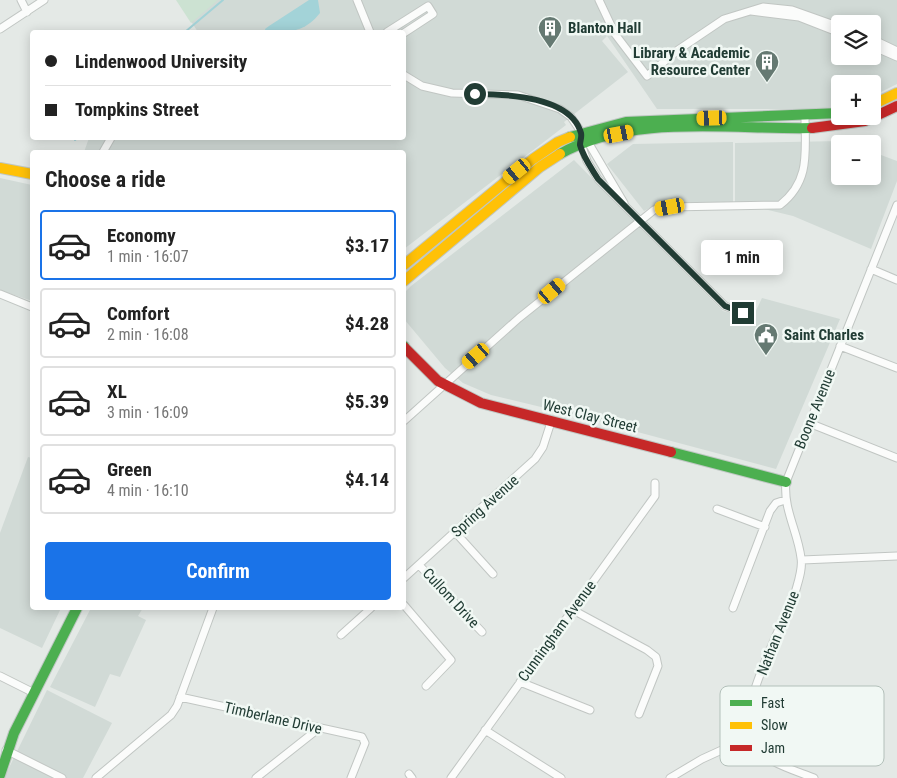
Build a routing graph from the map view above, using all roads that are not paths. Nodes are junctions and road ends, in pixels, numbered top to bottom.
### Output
1 (20, 0) edge
2 (44, 0) edge
3 (357, 0) edge
4 (599, 0) edge
5 (751, 11) junction
6 (27, 12) junction
7 (831, 23) edge
8 (0, 29) edge
9 (831, 29) edge
10 (369, 30) edge
11 (390, 30) edge
12 (406, 33) edge
13 (881, 44) edge
14 (881, 50) edge
15 (897, 51) edge
16 (897, 57) edge
17 (406, 76) edge
18 (897, 93) edge
19 (881, 101) edge
20 (897, 106) edge
21 (831, 114) edge
22 (805, 116) junction
23 (805, 129) junction
24 (581, 133) junction
25 (584, 143) junction
26 (0, 162) edge
27 (4, 169) edge
28 (30, 174) edge
29 (624, 203) junction
30 (897, 204) edge
31 (640, 219) junction
32 (406, 263) edge
33 (871, 270) junction
34 (406, 279) edge
35 (897, 280) edge
36 (0, 294) edge
37 (30, 305) edge
38 (743, 313) dead end
39 (840, 346) junction
40 (406, 350) edge
41 (897, 368) edge
42 (442, 385) junction
43 (406, 419) edge
44 (551, 422) junction
45 (809, 423) junction
46 (897, 458) edge
47 (786, 482) junction
48 (655, 483) dead end
49 (786, 500) junction
50 (717, 509) dead end
51 (765, 527) junction
52 (455, 532) junction
53 (897, 556) edge
54 (802, 560) junction
55 (419, 565) junction
56 (493, 574) dead end
57 (406, 576) edge
58 (406, 607) edge
59 (733, 608) dead end
60 (75, 610) edge
61 (212, 610) edge
62 (369, 610) edge
63 (573, 610) junction
64 (482, 632) dead end
65 (341, 635) dead end
66 (0, 676) edge
67 (520, 682) junction
68 (426, 686) dead end
69 (756, 686) edge
70 (34, 693) junction
71 (180, 697) junction
72 (590, 710) dead end
73 (639, 714) dead end
74 (318, 729) junction
75 (485, 730) junction
76 (720, 751) edge
77 (3, 753) edge
78 (786, 766) edge
79 (3, 773) edge
80 (62, 778) edge
81 (96, 778) edge
82 (256, 778) edge
83 (351, 778) edge
84 (451, 778) edge
85 (561, 778) edge
86 (670, 778) edge
87 (814, 778) edge

1 - 6 street
2 - 6 street
3 - 10 street
4 - 5 street
5 - 7 street
5 - 9 street
6 - 8 street
11 - 12 street
13 - 15 street
14 - 16 street
17 - 24 street
18 - 19 main road
20 - 23 main road
21 - 22 main road
22 - 23 street
22 - 24 main road
23 - 25 main road
23 - 31 street
24 - 25 street
24 - 32 main road
25 - 29 street
25 - 29 street
25 - 34 main road
26 - 27 main road
27 - 28 main road
29 - 31 street
30 - 33 street, Boone Avenue
31 - 38 street
31 - 42 street
33 - 35 street
33 - 39 street, Boone Avenue
36 - 37 street
39 - 41 street
39 - 45 street, Boone Avenue
40 - 42 main road, West Clay Street
42 - 43 street
42 - 44 main road, West Clay Street
44 - 47 main road, West Clay Street
44 - 52 street, Spring Avenue
45 - 46 street
45 - 47 street, Boone Avenue
47 - 49 street, Boone Avenue
48 - 63 street, Cunningham Avenue
49 - 51 street
49 - 54 street, Nathan Avenue
50 - 51 street
51 - 59 street
52 - 55 street, Spring Avenue
52 - 56 street
53 - 54 street
54 - 69 street, Nathan Avenue
55 - 57 street, Spring Avenue
55 - 64 street, Cullom Drive
58 - 68 street
60 - 70 main road
61 - 71 street
62 - 65 street
63 - 67 street, Cunningham Avenue
63 - 73 street
66 - 70 street
67 - 72 street
67 - 75 street, Cunningham Avenue
70 - 77 main road
71 - 74 street, Timberlane Drive
71 - 81 street
74 - 82 street
74 - 83 street, Timberlane Drive
75 - 84 street, Cunningham Avenue
75 - 85 street
76 - 86 street
77 - 79 main road
77 - 80 street
78 - 87 street

